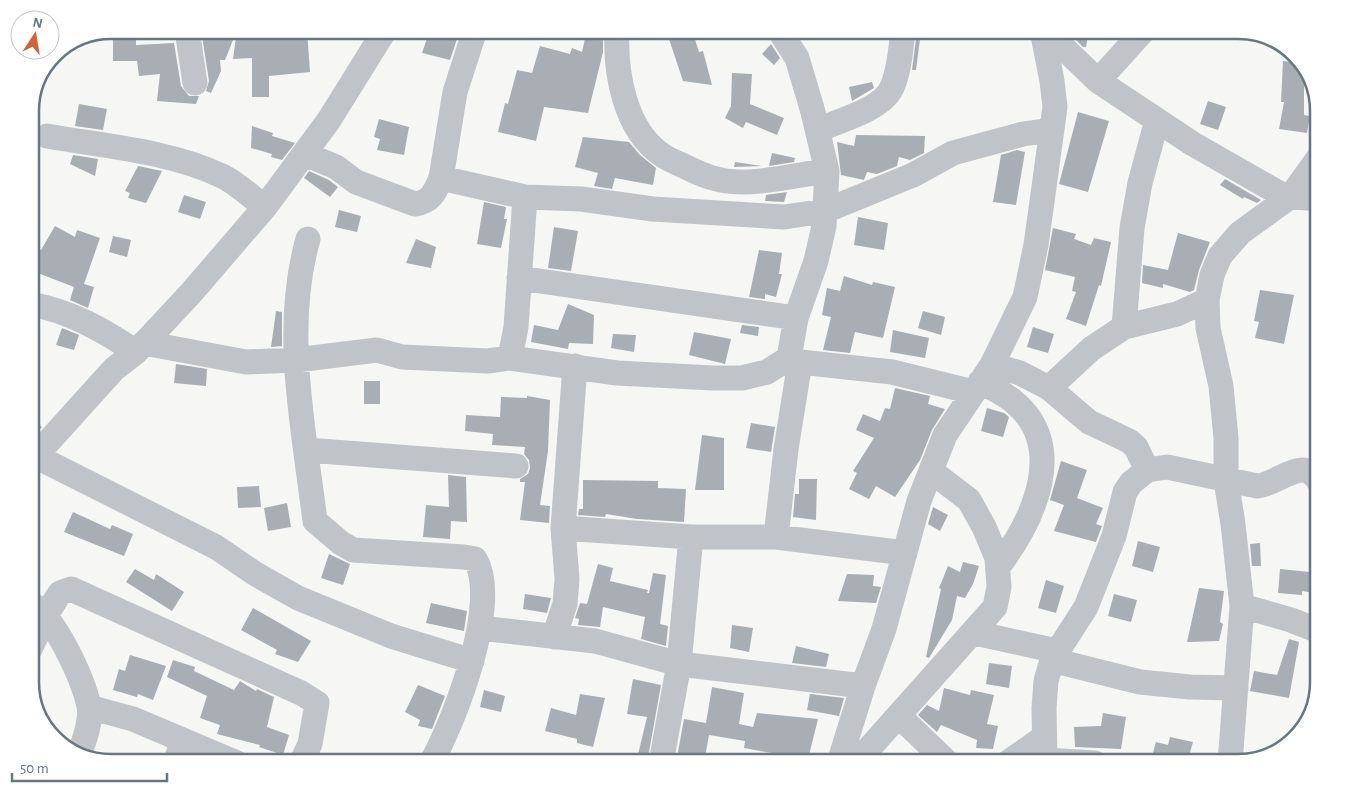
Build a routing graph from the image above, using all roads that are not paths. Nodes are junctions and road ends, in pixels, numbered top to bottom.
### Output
1 (188, 39) edge
2 (379, 39) edge
3 (472, 39) edge
4 (617, 39) edge
5 (785, 39) edge
6 (902, 39) edge
7 (1045, 39) edge
8 (1053, 39) edge
9 (1136, 39) edge
10 (1098, 81) junction
11 (195, 83) dead end
12 (1157, 120) junction
13 (818, 130) junction
14 (1052, 130) junction
15 (47, 136) dead end
16 (305, 154) junction
17 (1310, 169) edge
18 (827, 171) junction
19 (441, 178) junction
20 (1290, 196) junction
21 (525, 197) junction
22 (1310, 197) edge
23 (264, 207) junction
24 (825, 212) junction
25 (308, 239) dead end
26 (518, 278) junction
27 (1207, 300) junction
28 (39, 307) edge
29 (796, 318) junction
30 (1124, 327) junction
31 (140, 347) junction
32 (510, 358) junction
33 (296, 360) junction
34 (794, 360) junction
35 (575, 366) junction
36 (981, 380) junction
37 (1049, 388) junction
38 (307, 450) junction
39 (39, 452) edge
40 (39, 462) edge
41 (516, 466) dead end
42 (1148, 470) junction
43 (931, 471) junction
44 (1310, 472) edge
45 (1226, 480) junction
46 (563, 528) junction
47 (691, 537) junction
48 (776, 537) junction
49 (905, 553) junction
50 (998, 567) junction
51 (1242, 606) junction
52 (39, 608) edge
53 (39, 610) edge
54 (480, 628) junction
55 (1310, 628) edge
56 (975, 632) junction
57 (554, 637) junction
58 (1055, 656) junction
59 (472, 661) junction
60 (679, 664) junction
61 (863, 686) junction
62 (1236, 688) junction
63 (89, 707) junction
64 (899, 716) junction
65 (82, 749) edge
66 (179, 752) edge
67 (1044, 753) edge
68 (306, 754) edge
69 (436, 754) edge
70 (663, 754) edge
71 (847, 754) edge
72 (854, 754) edge
73 (939, 754) edge
74 (1231, 754) edge

1 - 11 street
2 - 16 street
3 - 19 street
4 - 18 street
5 - 13 street
6 - 13 street
7 - 14 street
8 - 10 street
9 - 10 street
10 - 12 street
12 - 20 street
12 - 30 street
13 - 18 street
14 - 24 street
14 - 36 street
15 - 23 street
16 - 19 street
16 - 23 street
17 - 20 street
18 - 24 street
19 - 21 street
20 - 22 street
20 - 27 street
21 - 24 street
21 - 26 street
23 - 31 street
24 - 29 street
25 - 33 street
26 - 29 street
26 - 32 street
27 - 30 street
27 - 45 street
28 - 31 street
29 - 34 street
30 - 37 street
31 - 33 street
31 - 39 street
32 - 33 street
32 - 35 street
33 - 38 street
34 - 35 street
34 - 36 street
34 - 48 street
35 - 46 street
36 - 37 street
36 - 43 street
36 - 50 street
37 - 42 street
38 - 41 street
38 - 54 street
40 - 59 street
42 - 45 street
42 - 58 street
43 - 49 street
43 - 50 street
44 - 45 street
45 - 51 street
46 - 47 street
46 - 57 street
47 - 48 street
47 - 60 street
48 - 49 street
49 - 61 street
50 - 56 street
51 - 55 street
51 - 62 street
52 - 68 street
53 - 63 street
54 - 57 street
54 - 59 street
56 - 58 street
56 - 64 street
57 - 60 street
58 - 62 street
58 - 67 street
59 - 69 street
60 - 61 street
60 - 70 street
61 - 71 street
62 - 74 street
63 - 65 street
63 - 66 street
64 - 72 street
64 - 73 street

